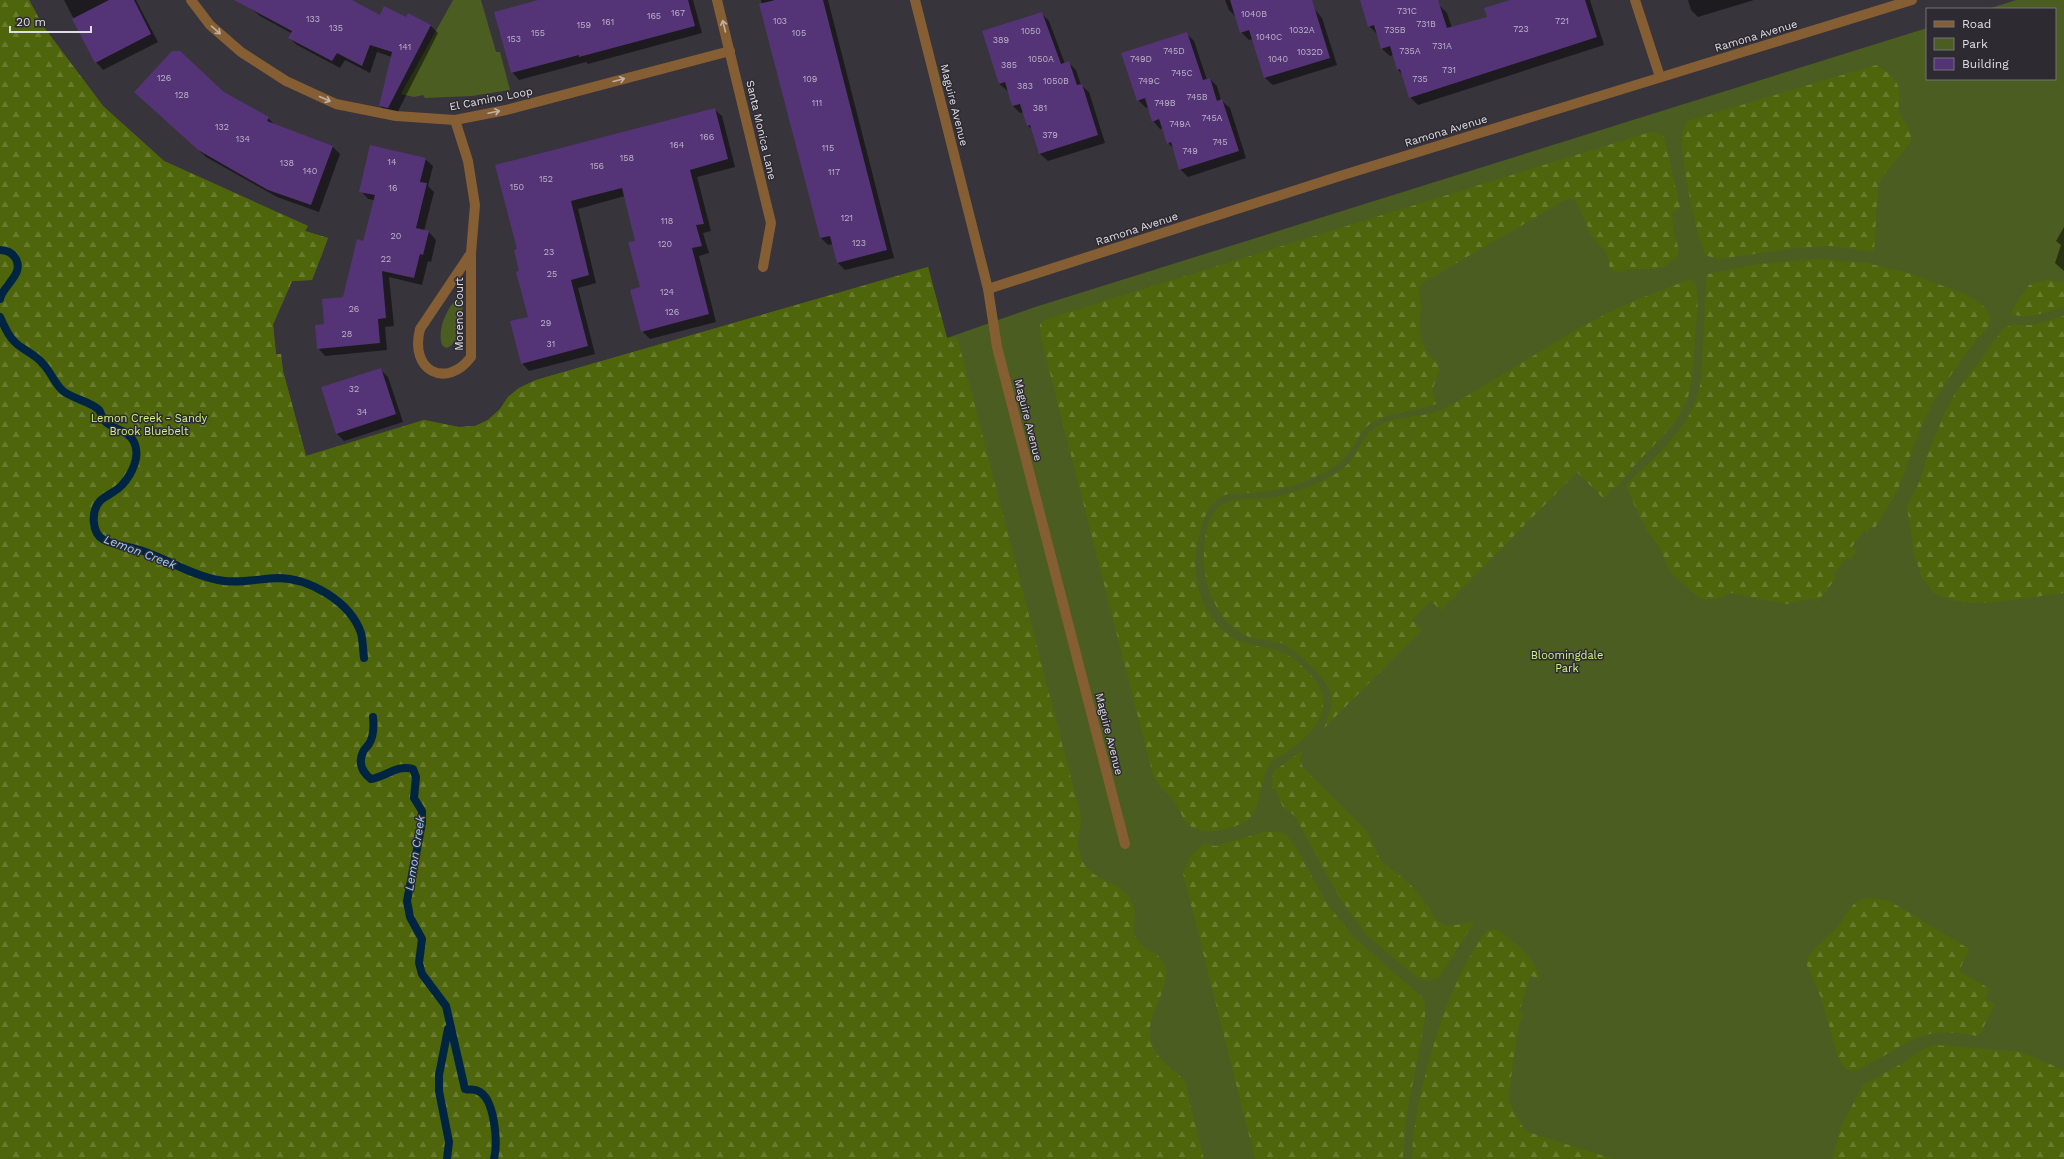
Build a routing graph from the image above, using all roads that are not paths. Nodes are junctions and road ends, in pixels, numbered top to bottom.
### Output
1 (191, 0) edge
2 (717, 0) edge
3 (915, 0) edge
4 (1635, 0) edge
5 (1912, 0) edge
6 (730, 51) junction
7 (1660, 77) junction
8 (455, 120) junction
9 (471, 253) junction
10 (762, 267) dead end
11 (988, 288) junction
12 (1125, 844) dead end

1 -> 8 street, El Camino Loop
6 -> 2 street, Santa Monica Lane
3 - 11 street, Maguire Avenue
4 - 7 street
5 - 7 street, Ramona Avenue
8 -> 6 street, El Camino Loop
6 - 10 street, Santa Monica Lane
7 - 11 street, Ramona Avenue
8 - 9 street, Moreno Court
9 - 9 street, Moreno Court
11 - 12 street, Maguire Avenue

